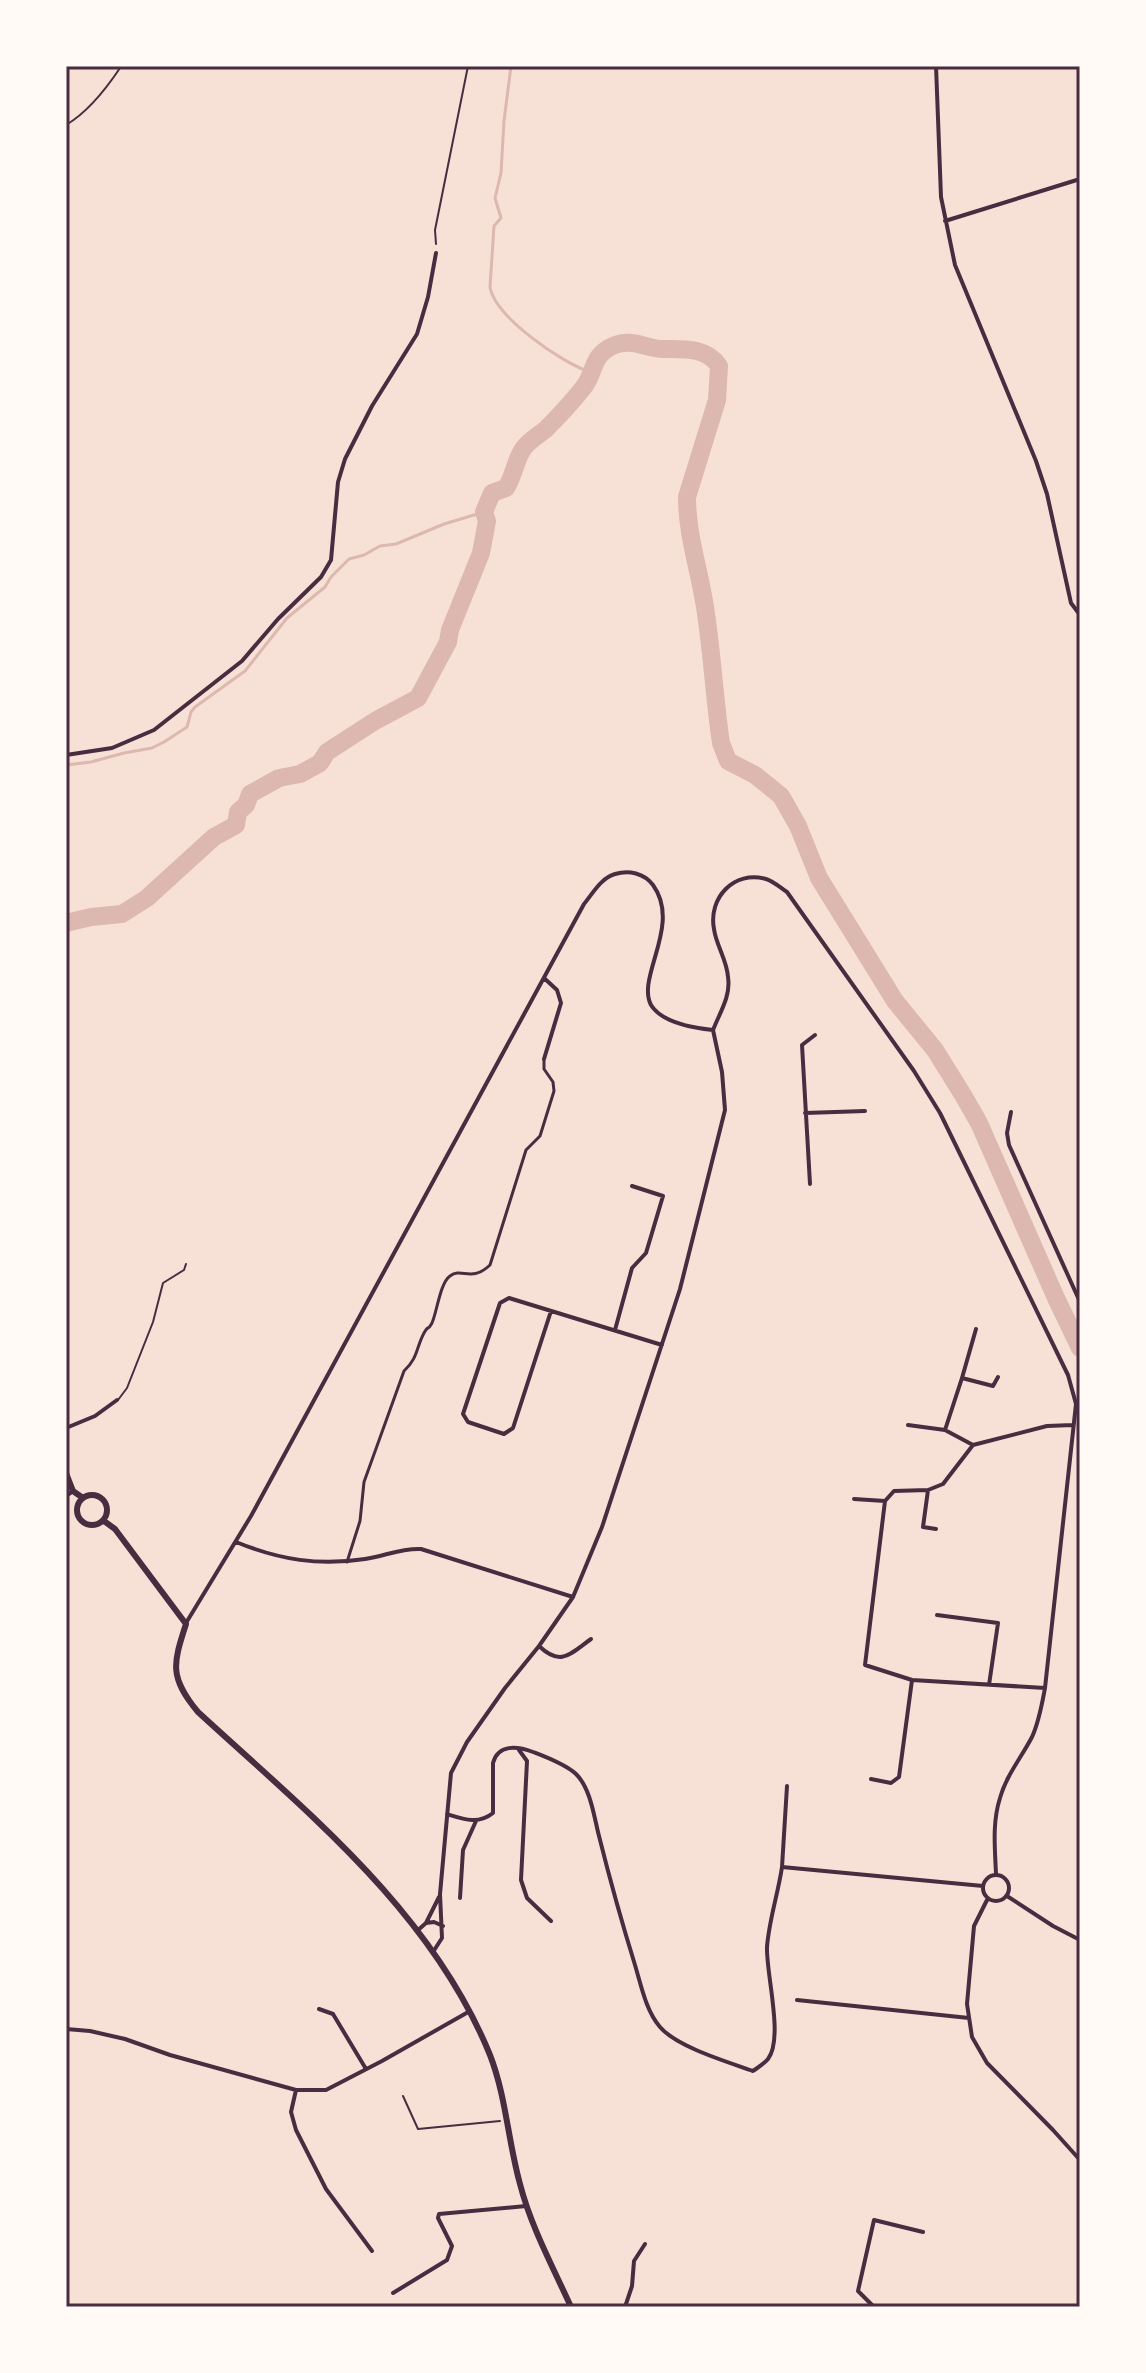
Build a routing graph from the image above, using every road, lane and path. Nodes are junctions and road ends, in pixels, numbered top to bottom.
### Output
1 (468, 66) edge
2 (936, 66) edge
3 (120, 68) dead end
4 (66, 125) edge
5 (1080, 179) edge
6 (945, 221) junction
7 (436, 253) joint
8 (1080, 615) edge
9 (66, 755) edge
10 (544, 978) junction
11 (713, 1030) junction
12 (815, 1035) dead end
13 (544, 1059) joint
14 (865, 1111) dead end
15 (1011, 1112) dead end
16 (805, 1113) junction
17 (810, 1184) dead end
18 (632, 1186) dead end
19 (186, 1264) dead end
20 (1080, 1302) edge
21 (551, 1311) junction
22 (976, 1329) dead end
23 (615, 1330) junction
24 (662, 1345) junction
25 (998, 1377) dead end
26 (962, 1378) junction
27 (117, 1400) joint
28 (908, 1425) dead end
29 (1073, 1425) junction
30 (66, 1428) edge
31 (945, 1430) junction
32 (973, 1445) junction
33 (66, 1473) edge
34 (928, 1490) junction
35 (73, 1491) junction
36 (66, 1496) edge
37 (83, 1498) junction
38 (854, 1499) dead end
39 (885, 1501) junction
40 (104, 1521) junction
41 (936, 1529) dead end
42 (236, 1542) junction
43 (347, 1562) junction
44 (573, 1597) junction
45 (937, 1615) dead end
46 (186, 1624) junction
47 (591, 1639) dead end
48 (539, 1646) junction
49 (912, 1680) junction
50 (989, 1685) junction
51 (1045, 1688) junction
52 (518, 1748) junction
53 (871, 1779) dead end
54 (787, 1786) dead end
55 (447, 1814) junction
56 (476, 1821) junction
57 (782, 1867) junction
58 (996, 1874) junction
59 (983, 1886) junction
60 (440, 1894) junction
61 (1007, 1896) junction
62 (460, 1898) dead end
63 (988, 1898) junction
64 (551, 1921) dead end
65 (426, 1923) junction
66 (443, 1926) junction
67 (417, 1931) junction
68 (1080, 1940) edge
69 (432, 1953) junction
70 (797, 2000) dead end
71 (319, 2009) dead end
72 (470, 2011) junction
73 (969, 2018) junction
74 (66, 2029) edge
75 (366, 2069) junction
76 (296, 2090) junction
77 (403, 2096) dead end
78 (506, 2120) junction
79 (1080, 2160) edge
80 (526, 2206) junction
81 (923, 2232) dead end
82 (645, 2244) dead end
83 (372, 2251) dead end
84 (393, 2293) dead end
85 (570, 2306) edge
86 (625, 2307) edge
87 (874, 2307) edge

1 - 7 path
2 - 6 street
3 - 4 path
5 - 6 street
6 - 8 street
7 - 9 street
10 - 11 street
10 - 13 street
10 - 42 street
11 - 24 street
11 - 29 street
12 - 16 street
13 - 43 street
14 - 16 street
15 - 20 street
16 - 17 street
18 - 23 street
19 - 27 lane
21 - 21 street
21 - 23 street
22 - 26 street
23 - 24 street
24 - 44 street
25 - 26 street
26 - 31 street
27 - 30 street
28 - 31 street
29 - 32 street
29 - 51 street
31 - 32 street
32 - 34 street
33 - 35 street
34 - 39 street
34 - 41 street
35 - 36 street
35 - 37 street
37 - 40 street
37 - 40 street
38 - 39 street
39 - 49 street
40 - 46 street
42 - 43 street
42 - 46 street
43 - 44 street
44 - 48 street
45 - 50 street
46 - 67 street
47 - 48 street
48 - 55 street
49 - 50 street
49 - 53 street
50 - 51 street
51 - 58 street
52 - 56 street
52 - 57 street
52 - 64 street
54 - 57 street
55 - 56 street
55 - 60 street
56 - 62 street
57 - 59 street
58 - 59 street
58 - 61 street
59 - 63 street
60 - 65 street
60 - 66 street
61 - 63 street
61 - 68 street
63 - 73 street
65 - 66 street
65 - 67 street
66 - 69 street
67 - 69 street
69 - 72 street
70 - 73 street
71 - 75 street
72 - 75 street
72 - 78 street
73 - 79 street
74 - 76 street
75 - 76 street
76 - 83 street
77 - 78 path
78 - 80 street
80 - 84 street
80 - 85 street
81 - 87 street
82 - 86 street

